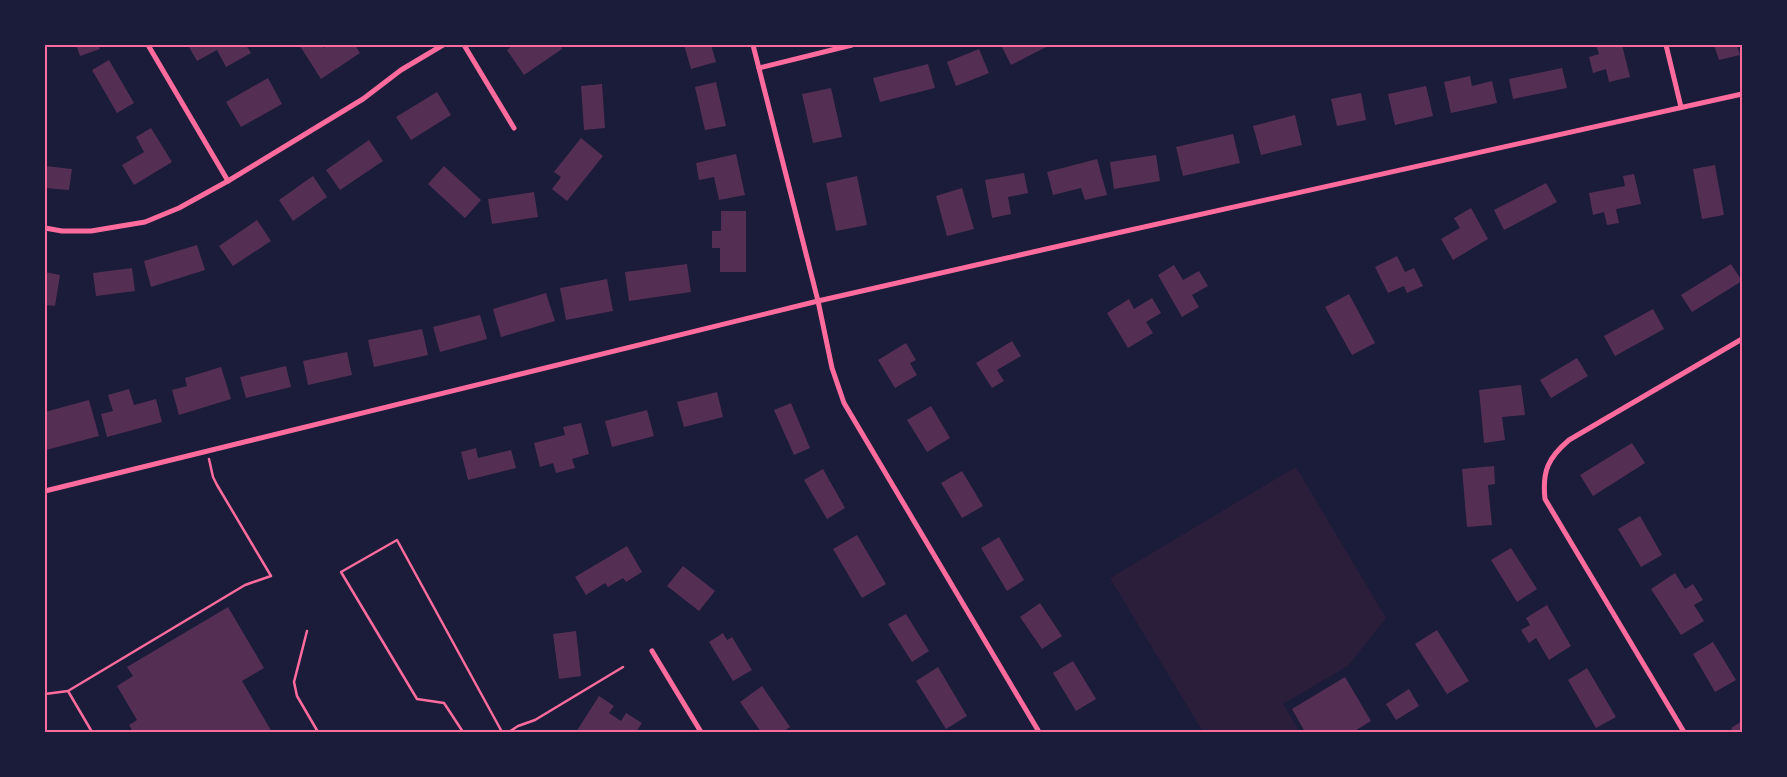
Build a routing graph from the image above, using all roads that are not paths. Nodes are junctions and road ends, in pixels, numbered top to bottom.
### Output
1 (148, 45) edge
2 (443, 45) edge
3 (464, 45) edge
4 (753, 45) edge
5 (852, 45) edge
6 (1666, 45) edge
7 (759, 68) junction
8 (1742, 94) edge
9 (1681, 107) junction
10 (514, 128) dead end
11 (228, 181) junction
12 (45, 228) edge
13 (818, 302) junction
14 (1742, 339) edge
15 (45, 491) edge
16 (652, 652) dead end
17 (701, 732) edge
18 (1039, 732) edge
19 (1684, 732) edge

1 - 11 street
2 - 11 street
3 - 10 street
4 - 7 street
5 - 7 street
6 - 9 street
7 - 13 street
8 - 9 street
9 - 13 street
11 - 12 street
13 - 15 street
13 - 18 street
14 - 19 street
16 - 17 street

